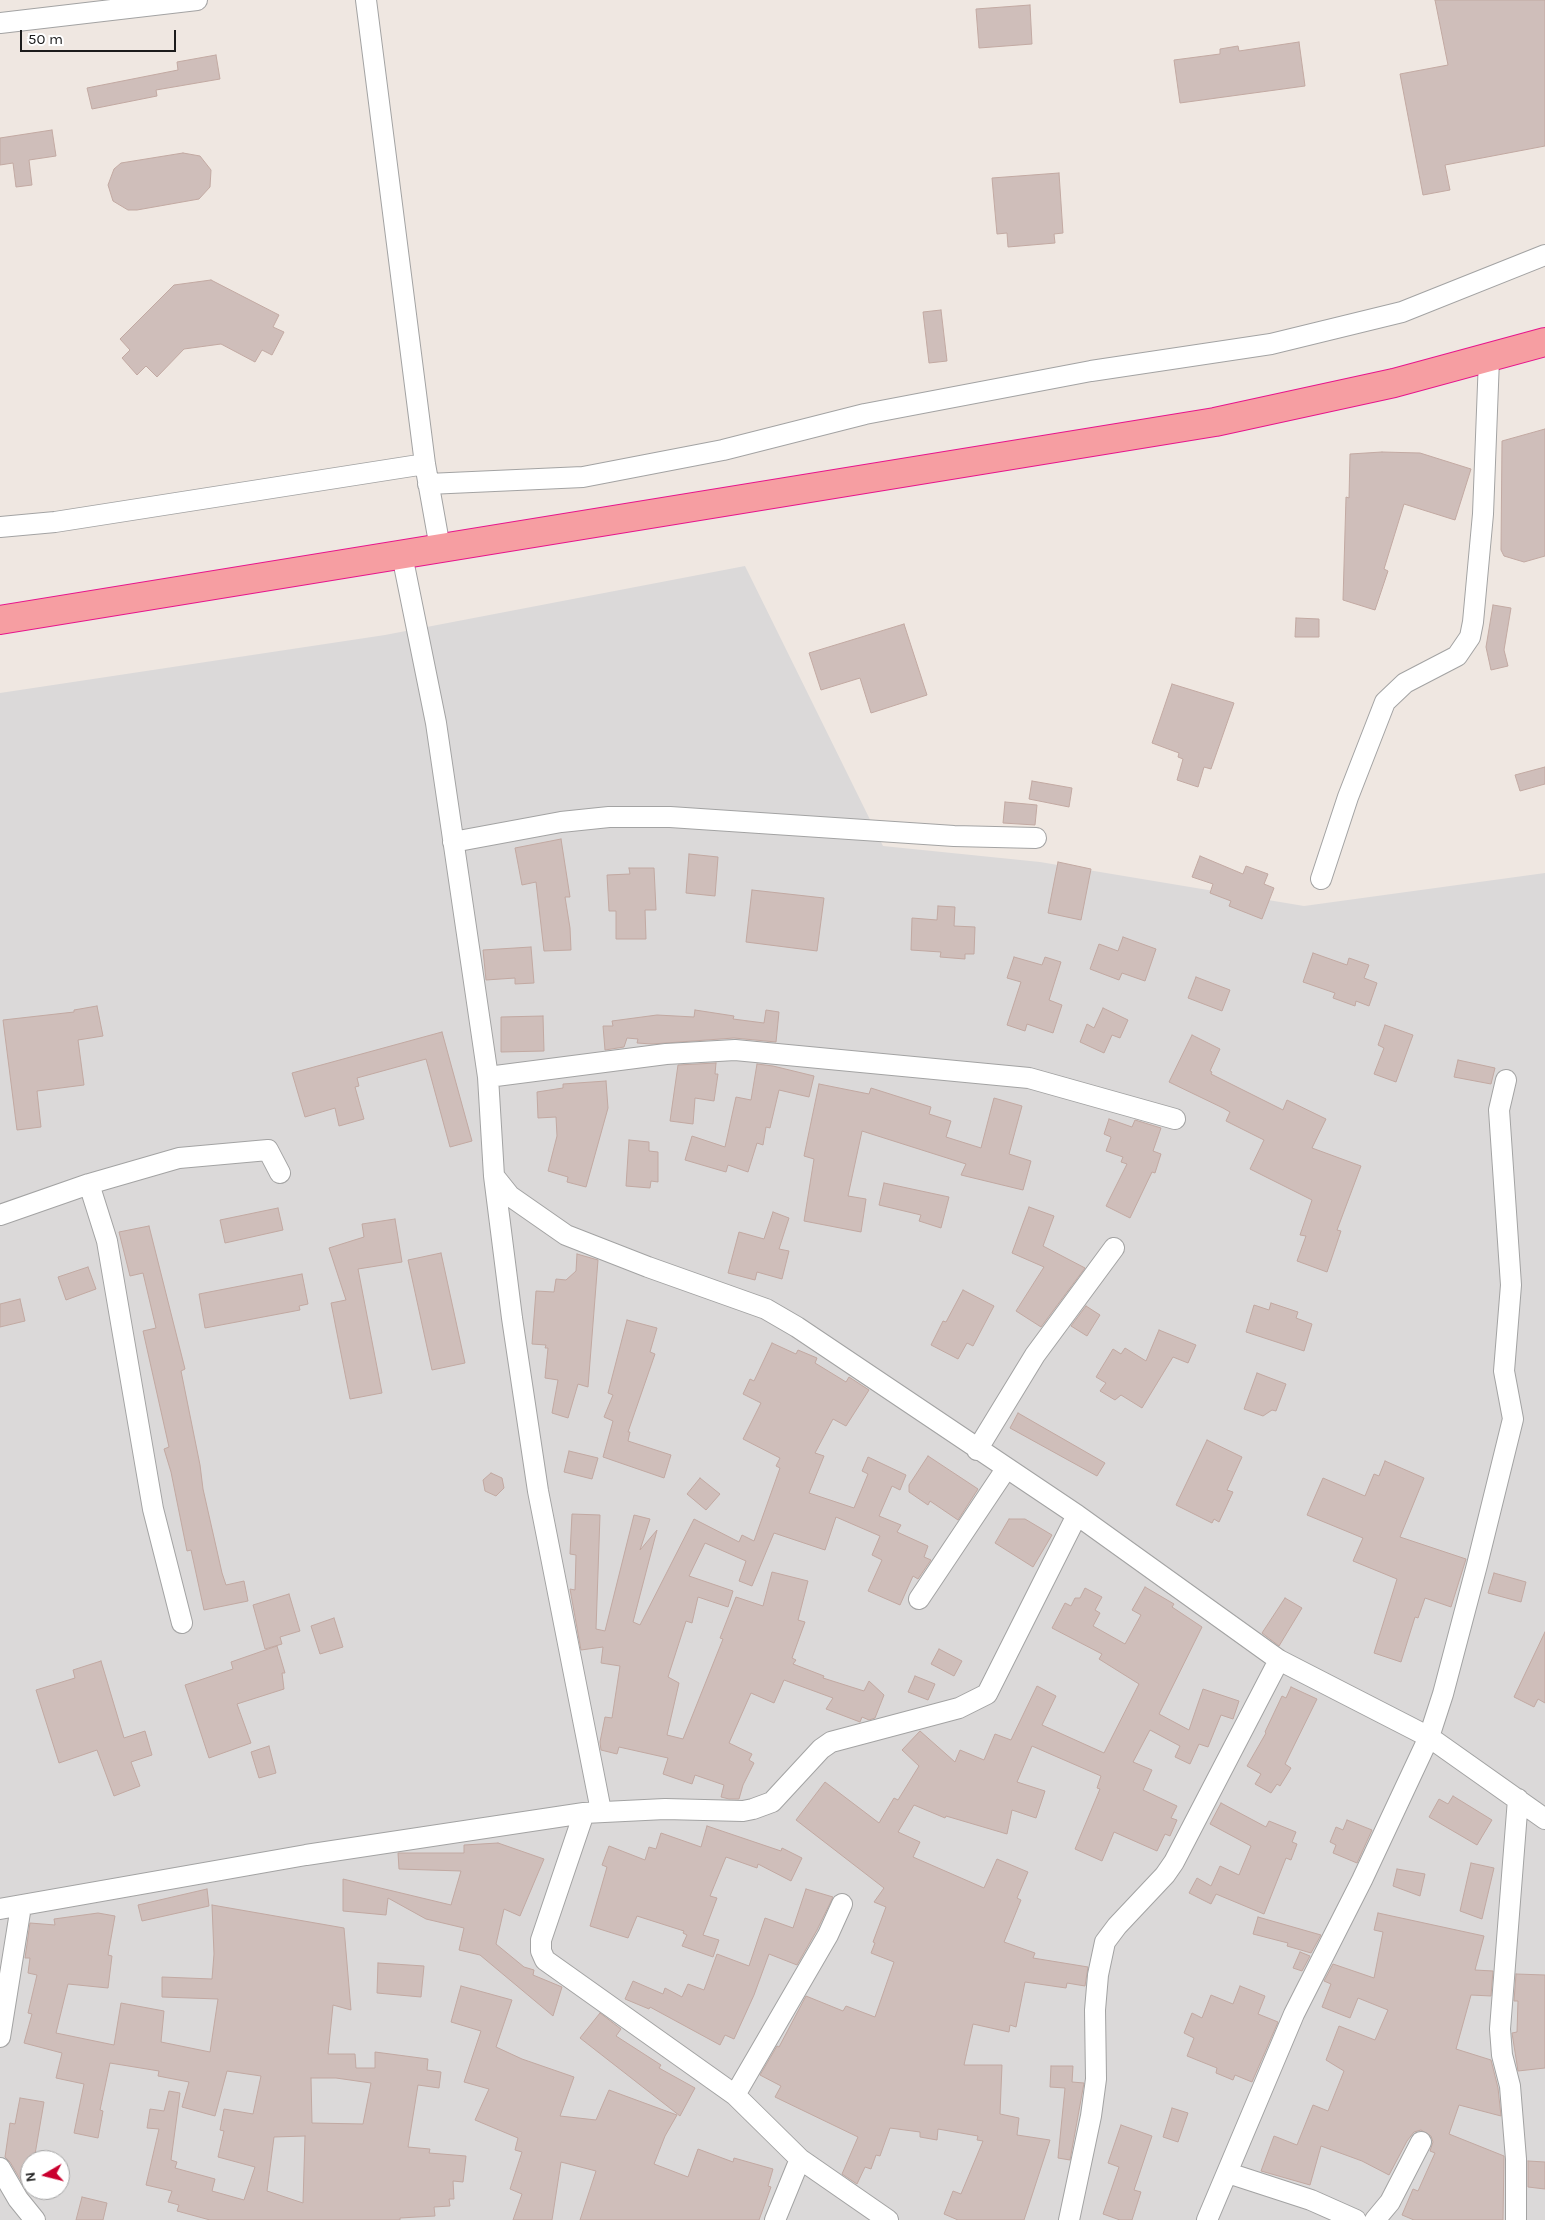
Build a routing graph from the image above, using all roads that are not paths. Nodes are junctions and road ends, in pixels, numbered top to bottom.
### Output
1 (197, 0) edge
2 (366, 0) edge
3 (3, 20) edge
4 (1545, 255) edge
5 (1545, 342) edge
6 (1488, 359) junction
7 (425, 464) junction
8 (428, 484) junction
9 (0, 527) edge
10 (440, 548) junction
11 (402, 555) junction
12 (0, 620) edge
13 (1036, 838) dead end
14 (453, 842) junction
15 (1321, 878) dead end
16 (488, 1077) junction
17 (1506, 1080) dead end
18 (1174, 1119) dead end
19 (280, 1173) dead end
20 (494, 1176) junction
21 (89, 1184) junction
22 (0, 1215) edge
23 (1114, 1248) dead end
24 (977, 1450) junction
25 (1006, 1469) junction
26 (1077, 1515) junction
27 (919, 1599) dead end
28 (182, 1623) dead end
29 (1279, 1660) junction
30 (1429, 1737) junction
31 (1518, 1799) junction
32 (592, 1812) junction
33 (1545, 1819) edge
34 (842, 1904) dead end
35 (21, 1906) junction
36 (0, 1909) edge
37 (0, 2037) edge
38 (734, 2095) junction
39 (1421, 2142) dead end
40 (800, 2159) junction
41 (0, 2168) edge
42 (1228, 2174) junction
43 (35, 2220) edge
44 (775, 2220) edge
45 (888, 2220) edge
46 (1069, 2220) edge
47 (1207, 2220) edge
48 (1356, 2220) edge
49 (1374, 2220) edge
50 (1516, 2220) edge

1 - 3 street
2 - 7 street
4 - 8 street
5 - 6 highway
6 - 10 highway
6 - 15 street
7 - 8 street
7 - 9 street
8 - 10 street
10 - 11 highway
11 - 12 highway
11 - 14 street
13 - 14 street
14 - 16 street
16 - 18 street
16 - 20 street
17 - 30 street
19 - 21 street
20 - 24 street
20 - 32 street
21 - 22 street
21 - 28 street
23 - 24 street
24 - 25 street
25 - 26 street
25 - 27 street
26 - 29 street
26 - 32 street
29 - 30 street
29 - 46 street
30 - 31 street
30 - 42 street
31 - 33 street
31 - 50 street
32 - 35 street
32 - 38 street
34 - 38 street
35 - 36 street
35 - 37 street
38 - 40 street
39 - 49 street
40 - 44 street
40 - 45 street
41 - 43 street
42 - 47 street
42 - 48 street

